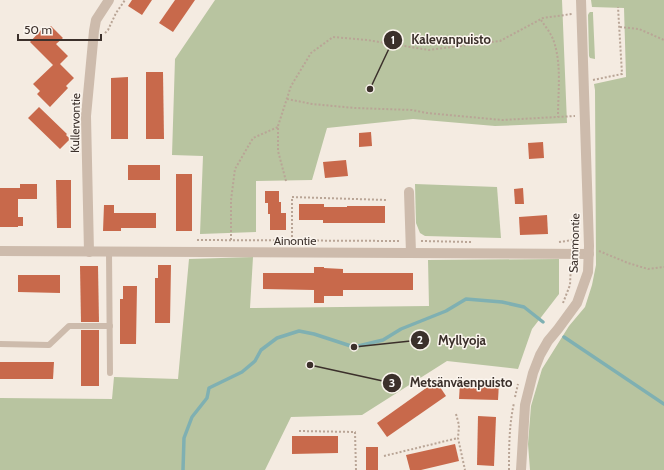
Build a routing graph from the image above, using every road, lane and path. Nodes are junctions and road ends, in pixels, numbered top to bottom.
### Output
1 (109, 0) edge
2 (125, 0) edge
3 (581, 0) edge
4 (618, 7) dead end
5 (581, 12) junction
6 (541, 19) junction
7 (620, 26) junction
8 (93, 38) junction
9 (664, 40) edge
10 (584, 82) junction
11 (287, 99) junction
12 (577, 116) dead end
13 (558, 117) junction
14 (278, 126) junction
15 (286, 181) dead end
16 (409, 192) dead end
17 (387, 200) dead end
18 (580, 228) dead end
19 (192, 240) dead end
20 (231, 240) junction
21 (292, 241) junction
22 (410, 241) junction
23 (471, 242) dead end
24 (556, 243) dead end
25 (589, 250) junction
26 (0, 251) edge
27 (89, 252) junction
28 (109, 252) junction
29 (411, 253) junction
30 (664, 267) edge
31 (110, 326) junction
32 (0, 344) edge
33 (110, 373) dead end
34 (456, 414) dead end
35 (299, 431) dead end
36 (458, 438) junction
37 (384, 456) dead end
38 (356, 470) edge
39 (465, 470) edge
40 (521, 470) edge

1 - 8 street, Kullervontie
2 - 8 path
3 - 5 street, Sammontie
4 - 7 path
5 - 6 path
5 - 10 street, Sammontie
6 - 11 path
6 - 13 path
7 - 9 path
7 - 10 path
8 - 27 street, Kullervontie
10 - 25 street, Sammontie
11 - 13 path
11 - 14 path
12 - 13 path
14 - 15 path
14 - 20 path
16 - 22 street
17 - 21 path
18 - 24 path
19 - 20 path
20 - 21 path
21 - 22 path
22 - 23 path
22 - 29 street
25 - 29 street, Ainontie
25 - 30 path
25 - 40 street, Sammontie
26 - 27 street, Ainontie
27 - 28 street, Ainontie
28 - 29 street, Ainontie
28 - 31 lane
31 - 32 lane
31 - 33 lane
34 - 36 path
35 - 38 path
36 - 37 path
36 - 39 path

